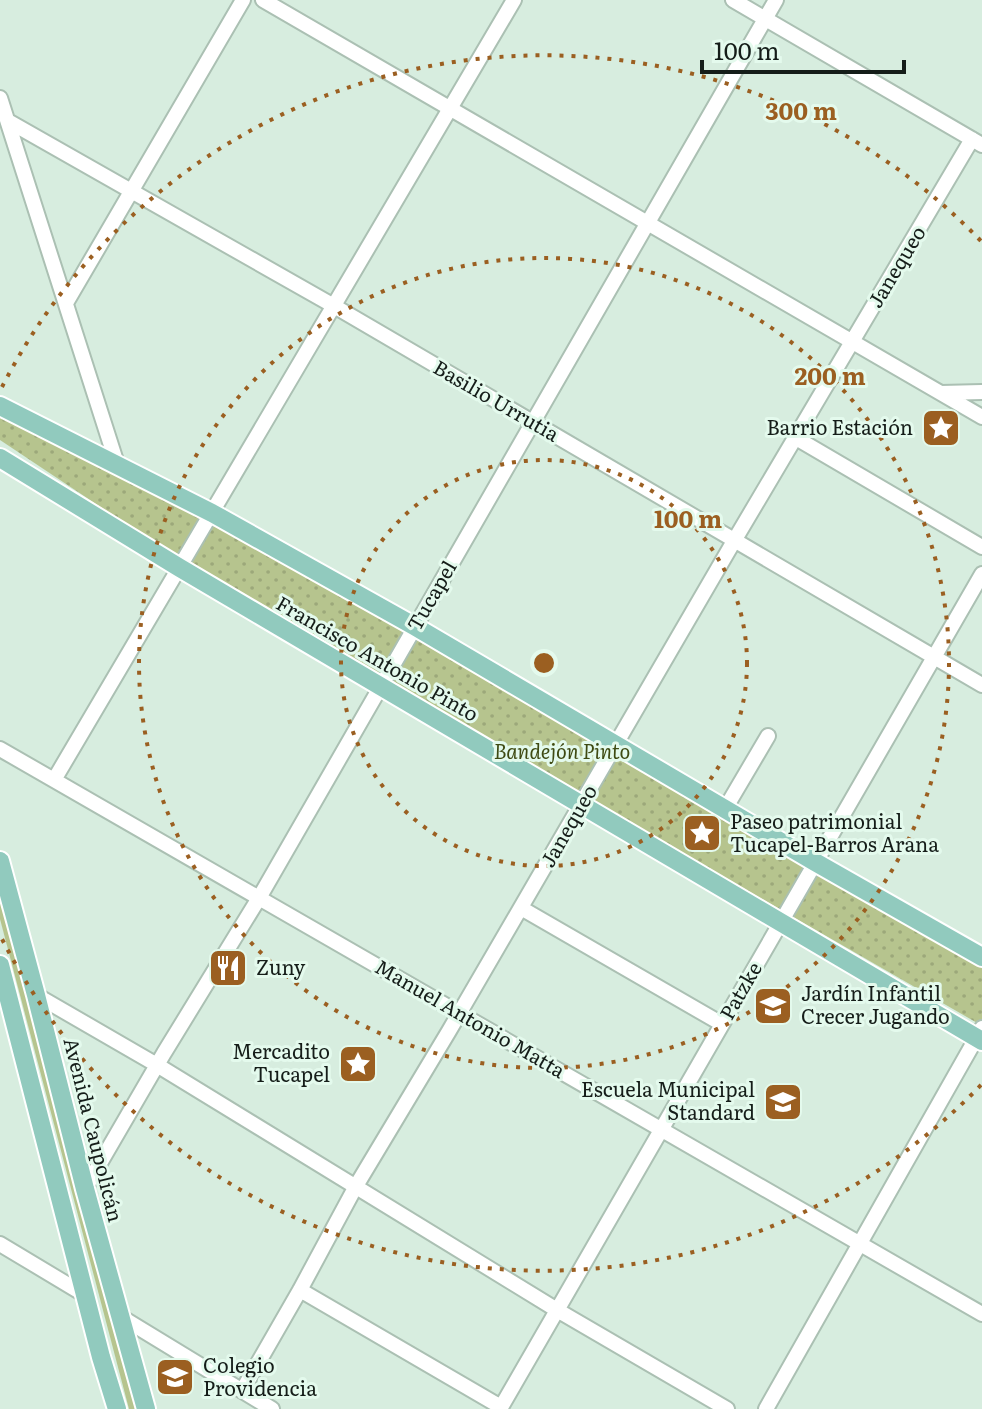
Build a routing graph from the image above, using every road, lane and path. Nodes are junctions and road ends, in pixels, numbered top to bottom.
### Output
1 (243, 0) edge
2 (263, 0) edge
3 (514, 0) edge
4 (733, 0) edge
5 (776, 0) edge
6 (765, 19) junction
7 (0, 98) edge
8 (450, 109) junction
9 (8, 121) junction
10 (977, 142) edge
11 (131, 192) junction
12 (647, 223) junction
13 (66, 303) junction
14 (334, 306) junction
15 (852, 342) junction
16 (982, 392) edge
17 (941, 393) junction
18 (0, 406) edge
19 (982, 417) edge
20 (533, 423) junction
21 (796, 438) junction
22 (0, 458) edge
23 (117, 464) junction
24 (212, 513) junction
25 (734, 541) junction
26 (982, 547) edge
27 (180, 568) junction
28 (982, 574) edge
29 (414, 626) junction
30 (934, 657) junction
31 (982, 685) edge
32 (380, 686) junction
33 (768, 736) dead end
34 (616, 746) junction
35 (0, 749) edge
36 (54, 780) junction
37 (581, 805) junction
38 (725, 809) junction
39 (0, 861) edge
40 (815, 862) junction
41 (259, 898) junction
42 (521, 908) junction
43 (780, 924) junction
44 (982, 957) edge
45 (0, 963) edge
46 (36, 995) junction
47 (460, 1013) junction
48 (722, 1024) junction
49 (980, 1035) edge
50 (157, 1065) junction
51 (661, 1129) junction
52 (356, 1186) junction
53 (85, 1189) junction
54 (860, 1243) junction
55 (0, 1244) edge
56 (76, 1261) junction
57 (54, 1276) junction
58 (300, 1290) junction
59 (85, 1295) junction
60 (557, 1310) junction
61 (982, 1314) edge
62 (121, 1317) junction
63 (242, 1391) junction
64 (500, 1408) edge
65 (117, 1409) edge
66 (146, 1409) edge
67 (272, 1409) edge
68 (727, 1409) edge
69 (766, 1409) edge

1 - 11 street
2 - 8 street
3 - 8 street
4 - 6 street
5 - 6 street, Tucapel
6 - 10 street
6 - 12 street, Tucapel
7 - 9 street
8 - 12 street
8 - 14 street
9 - 11 street, Basilio Urrutia
9 - 13 street
10 - 15 street, Janequeo
11 - 13 street
11 - 14 street, Basilio Urrutia
12 - 15 street
12 - 20 street, Tucapel
13 - 23 street
14 - 20 street, Basilio Urrutia
14 - 24 street
15 - 17 street
15 - 21 street, Janequeo
16 - 17 street
17 - 19 street
18 - 23 main road
20 - 25 street, Basilio Urrutia
20 - 29 street, Tucapel
21 - 25 street, Janequeo
21 - 26 street
22 - 27 main road, Francisco Antonio Pinto
23 - 24 main road
24 - 27 street
24 - 29 main road
25 - 30 street, Basilio Urrutia
25 - 34 street, Janequeo
27 - 32 main road, Francisco Antonio Pinto
27 - 36 street
28 - 30 street, Patzke
29 - 32 street, Tucapel
29 - 34 main road
30 - 31 street, Basilio Urrutia
30 - 40 street, Patzke
32 - 37 main road, Francisco Antonio Pinto
32 - 41 street, Tucapel
33 - 38 street
34 - 37 street, Janequeo
34 - 38 main road
35 - 36 street, Manuel Antonio Matta
36 - 41 street, Manuel Antonio Matta
37 - 42 street, Janequeo
37 - 43 main road, Francisco Antonio Pinto
38 - 40 main road
39 - 46 main road, Avenida Caupolicán
40 - 43 street, Patzke
40 - 44 main road
41 - 47 street, Manuel Antonio Matta
41 - 50 street, Tucapel
42 - 47 street, Janequeo
42 - 48 street
43 - 48 street, Patzke
43 - 49 main road, Francisco Antonio Pinto
45 - 46 main road
45 - 56 main road
46 - 50 street
46 - 53 main road, Avenida Caupolicán
47 - 51 street, Manuel Antonio Matta
47 - 52 street, Janequeo
48 - 51 street, Patzke
49 - 54 street
50 - 52 street
50 - 53 street, Tucapel
51 - 54 street, Manuel Antonio Matta
51 - 60 street, Patzke
52 - 58 street, Janequeo
52 - 60 street
53 - 62 main road, Avenida Caupolicán
54 - 61 street, Manuel Antonio Matta
54 - 69 street
55 - 57 street
56 - 57 street
56 - 59 main road
57 - 59 street
58 - 63 street, Janequeo
58 - 64 street
59 - 65 main road
60 - 64 street, Patzke
60 - 68 street
62 - 63 street
62 - 66 main road, Avenida Caupolicán
63 - 67 street

